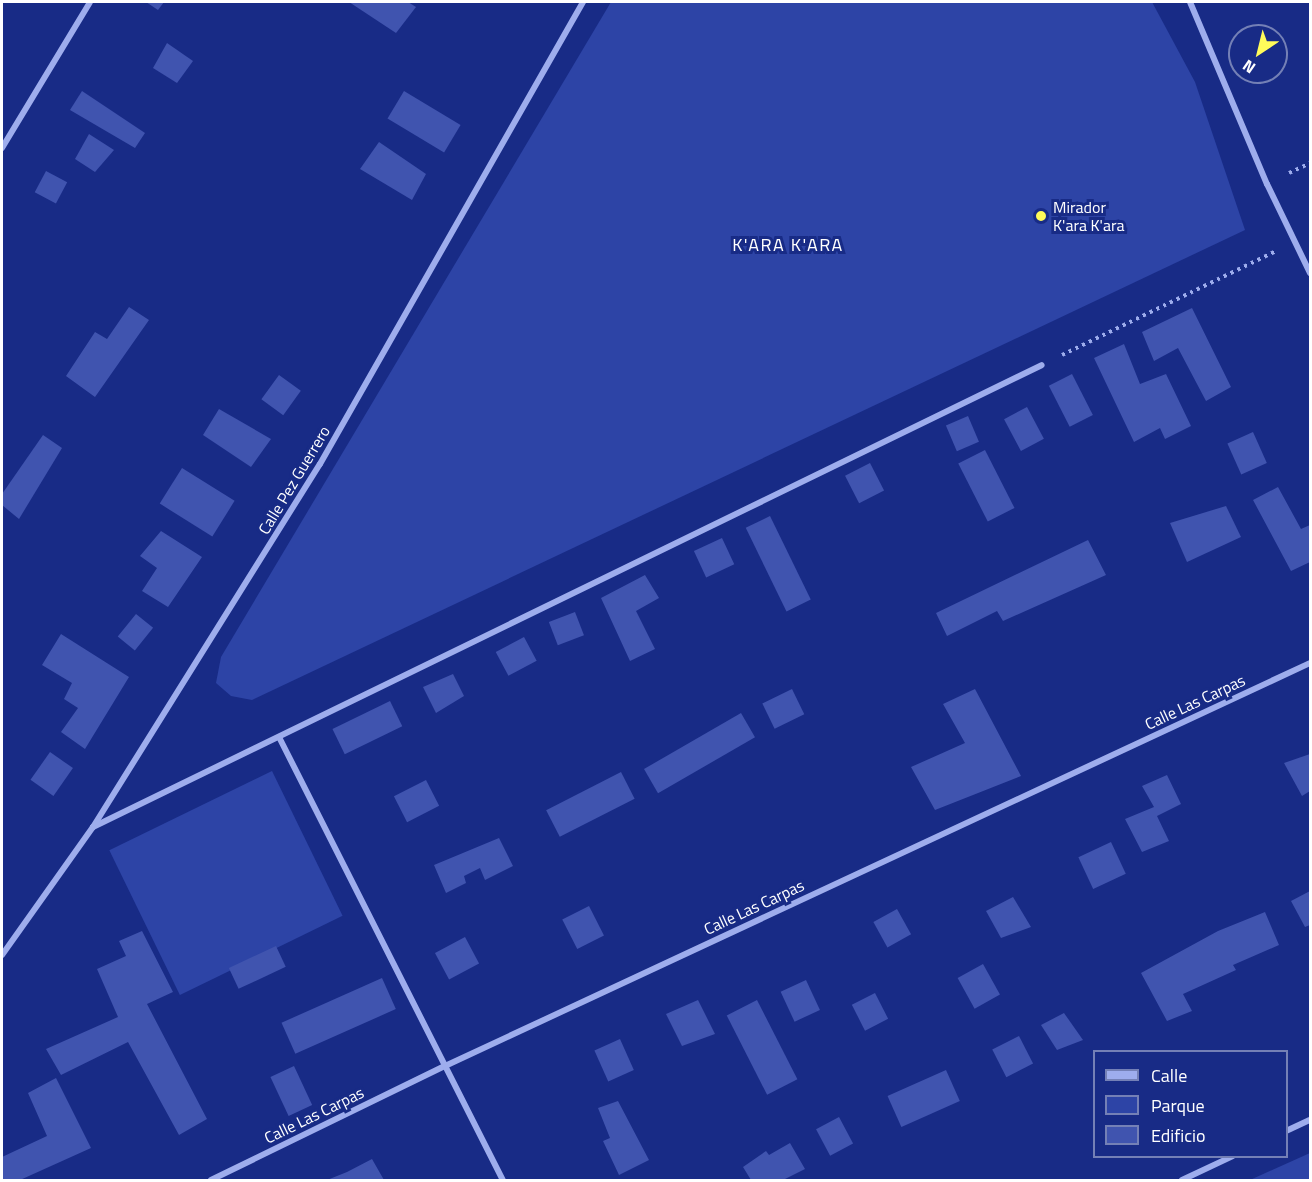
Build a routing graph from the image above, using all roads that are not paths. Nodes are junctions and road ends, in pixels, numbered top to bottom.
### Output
1 (90, 2) edge
2 (583, 2) edge
3 (1190, 2) edge
4 (2, 148) edge
5 (1311, 273) edge
6 (1042, 364) road end
7 (1311, 663) edge
8 (280, 739) junction
9 (93, 827) junction
10 (2, 956) edge
11 (445, 1066) junction
12 (1311, 1120) edge
13 (1288, 1131) edge
14 (1229, 1158) edge
15 (211, 1180) edge
16 (503, 1180) edge
17 (1182, 1180) edge

1 - 4 street
2 - 9 street, Calle Pez Guerrero
3 - 5 street
6 - 8 street
7 - 11 street, Calle Las Carpas
8 - 9 street
8 - 11 street
9 - 10 street, Calle Pez Guerrero
11 - 15 street, Calle Las Carpas
11 - 16 street
12 - 13 street
14 - 17 street

